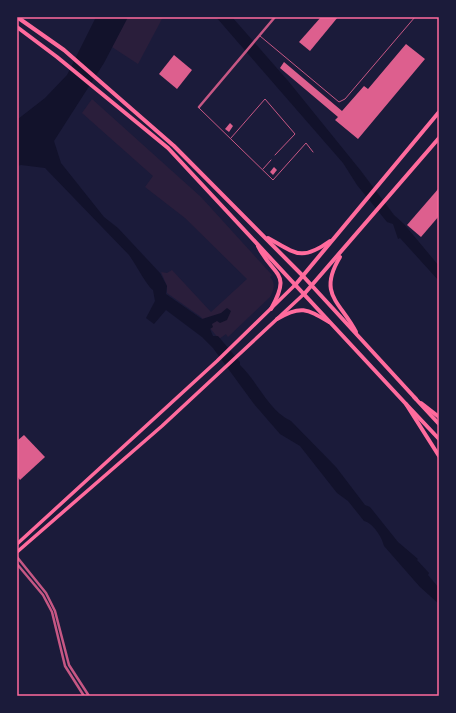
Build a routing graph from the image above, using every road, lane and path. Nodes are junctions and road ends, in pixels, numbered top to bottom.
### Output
1 (17, 17) edge
2 (276, 17) edge
3 (415, 17) edge
4 (17, 27) edge
5 (259, 36) junction
6 (199, 107) joint
7 (439, 112) edge
8 (439, 138) edge
9 (231, 139) junction
10 (313, 152) dead end
11 (276, 155) dead end
12 (271, 160) dead end
13 (263, 170) junction
14 (264, 237) junction
15 (335, 238) junction
16 (256, 242) junction
17 (346, 247) junction
18 (303, 276) junction
19 (296, 284) junction
20 (312, 286) junction
21 (304, 293) junction
22 (271, 309) junction
23 (277, 319) junction
24 (332, 323) junction
25 (358, 336) junction
26 (414, 397) junction
27 (406, 404) junction
28 (439, 417) edge
29 (439, 424) edge
30 (439, 439) edge
31 (439, 456) edge
32 (17, 544) edge
33 (17, 552) edge
34 (17, 557) edge
35 (17, 564) edge
36 (84, 696) edge
37 (89, 696) edge

1 - 14 main road
2 - 5 street
3 - 5 lane
4 - 16 main road
5 - 6 street
6 - 9 lane
7 - 15 main road
8 - 17 main road
9 - 11 lane
9 - 13 lane
10 - 13 lane
12 - 13 lane
14 - 15 main road
14 - 18 main road
15 - 18 main road
16 - 19 main road
16 - 22 main road
17 - 20 main road
17 - 25 main road
18 - 19 main road
18 - 20 main road
19 - 21 main road
19 - 22 main road
20 - 21 main road
20 - 25 main road
21 - 23 main road
21 - 24 main road
22 - 32 main road
23 - 24 main road
23 - 33 main road
24 - 27 main road
25 - 26 main road
26 - 28 main road
26 - 29 main road
27 - 30 main road
27 - 31 main road
34 - 37 street
35 - 36 street

